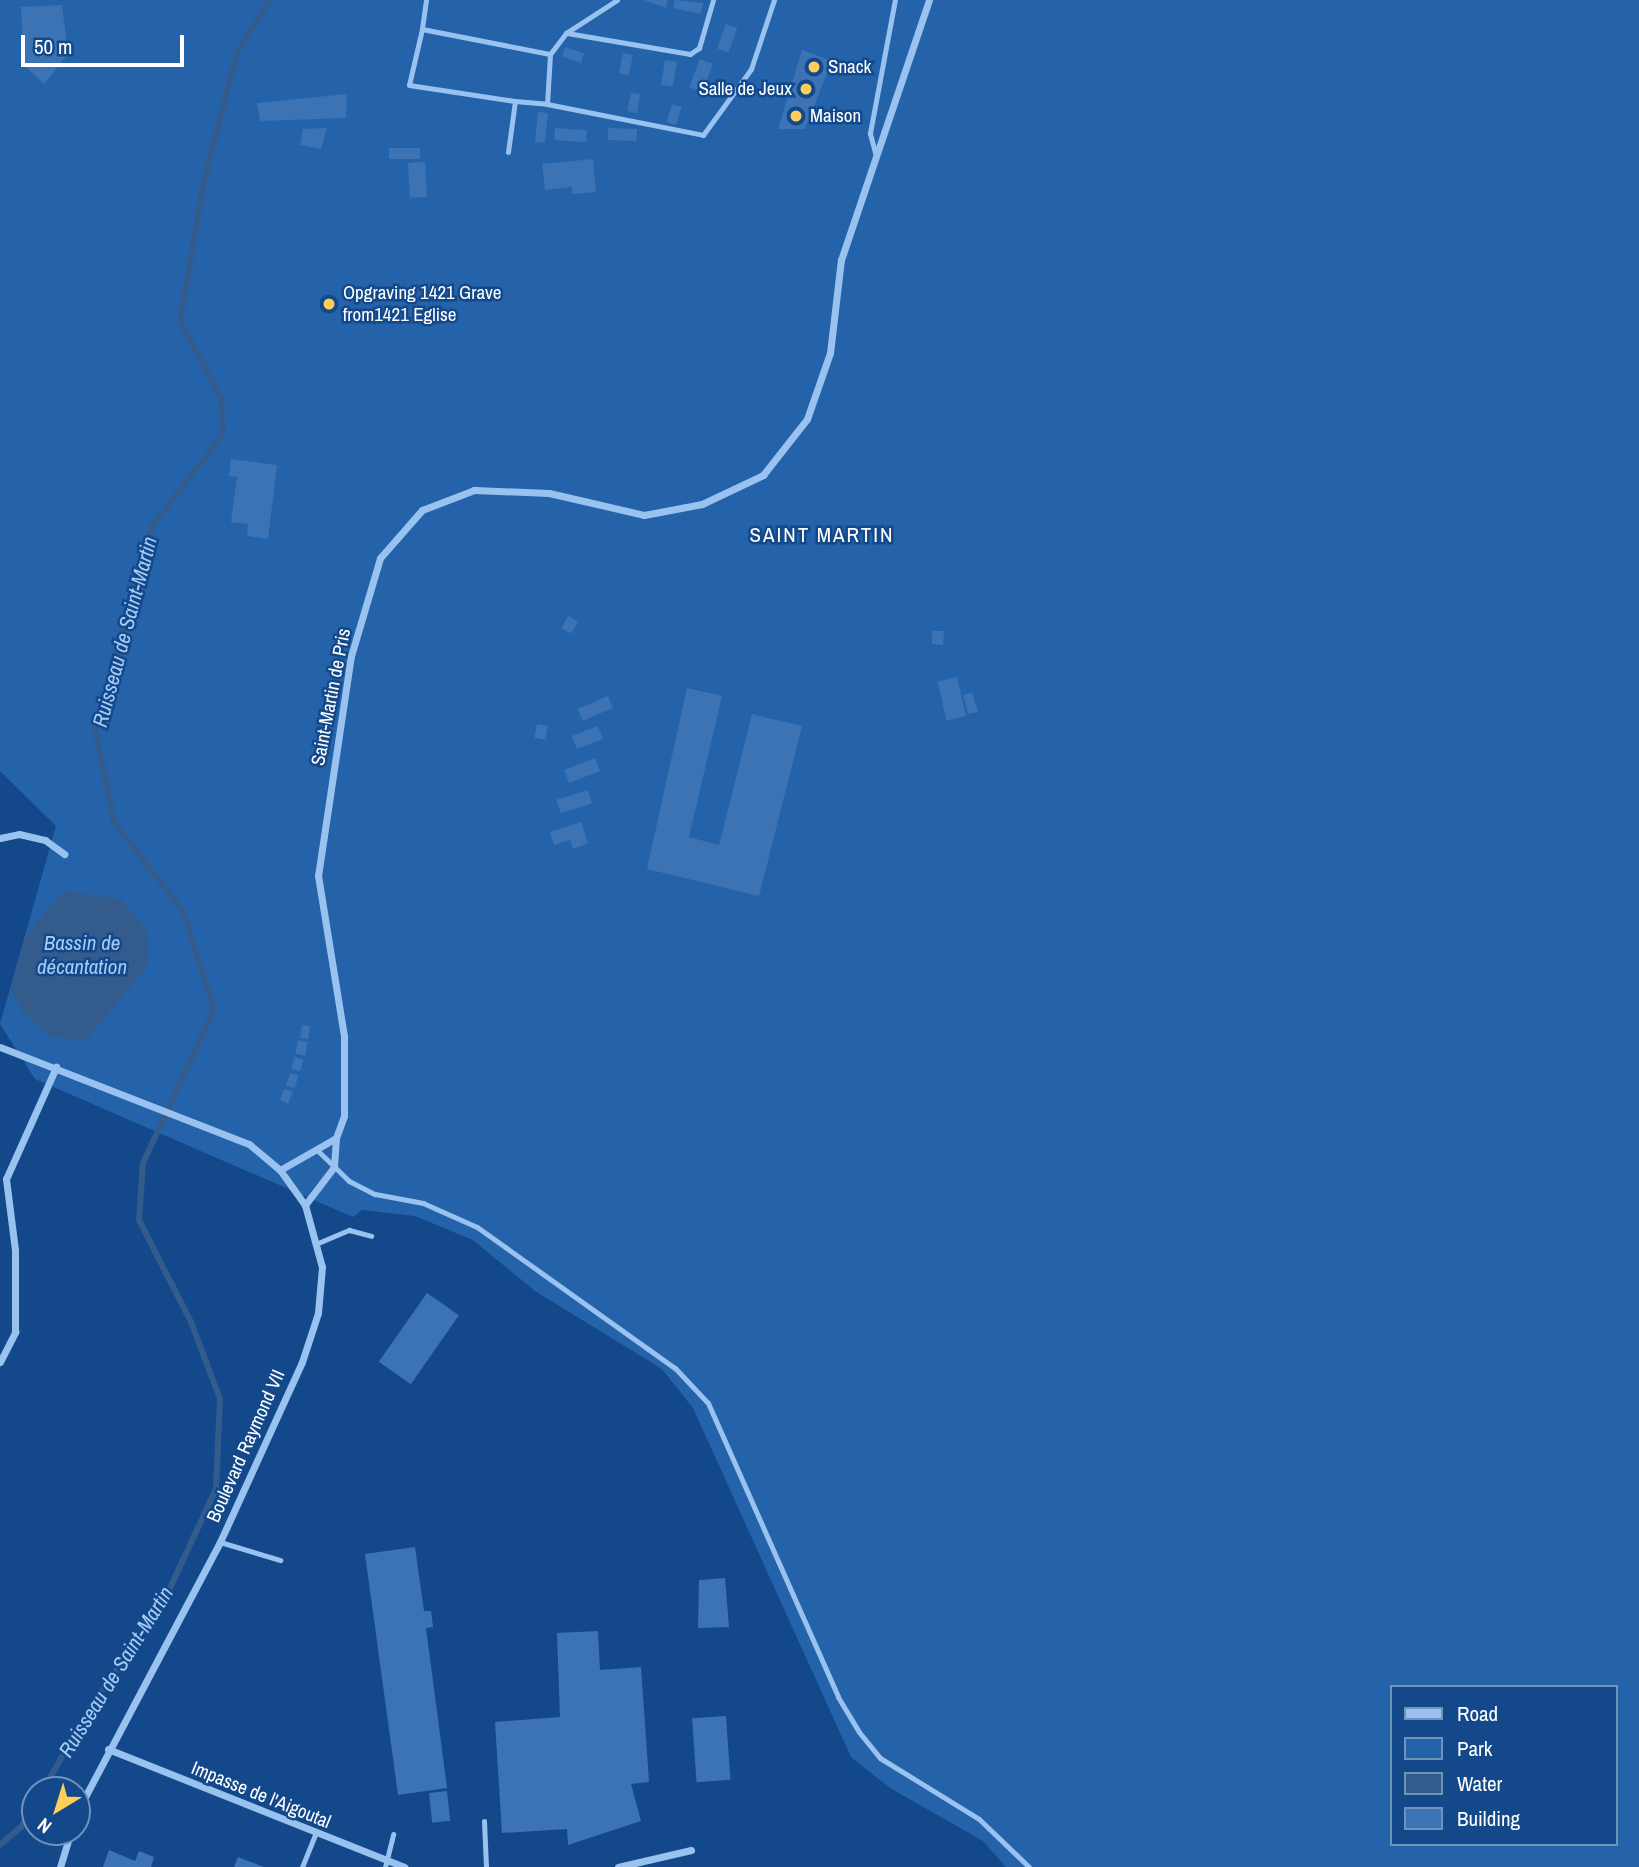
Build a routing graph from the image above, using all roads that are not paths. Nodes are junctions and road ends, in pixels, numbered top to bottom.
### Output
1 (426, 0) edge
2 (617, 0) edge
3 (713, 0) edge
4 (774, 0) edge
5 (895, 0) edge
6 (929, 0) edge
7 (422, 29) junction
8 (566, 33) junction
9 (550, 54) junction
10 (515, 101) junction
11 (547, 104) junction
12 (508, 152) dead end
13 (877, 159) junction
14 (0, 838) edge
15 (64, 854) dead end
16 (0, 1047) edge
17 (56, 1068) junction
18 (336, 1138) junction
19 (316, 1149) junction
20 (334, 1167) junction
21 (280, 1170) junction
22 (305, 1205) junction
23 (371, 1236) dead end
24 (318, 1243) junction
25 (0, 1362) edge
26 (220, 1542) junction
27 (280, 1560) dead end
28 (108, 1749) junction
29 (91, 1784) edge
30 (484, 1821) dead end
31 (393, 1833) dead end
32 (315, 1834) junction
33 (67, 1846) edge
34 (691, 1850) dead end
35 (384, 1864) edge
36 (60, 1867) edge
37 (302, 1867) edge
38 (404, 1867) edge
39 (486, 1867) edge
40 (618, 1867) edge
41 (1029, 1867) edge

1 - 7 lane
2 - 8 lane
3 - 8 lane
4 - 11 lane
5 - 13 lane
6 - 13 street, Saint-Martin de Pris
7 - 9 lane
7 - 10 lane
8 - 9 lane
9 - 11 lane
10 - 11 lane
10 - 12 lane
13 - 18 street, Saint-Martin de Pris
14 - 15 street
16 - 17 street, Boulevard Raymond VII
17 - 21 street, Boulevard Raymond VII
17 - 25 street
18 - 19 street
18 - 20 street, Saint-Martin de Pris
19 - 20 lane
19 - 21 street
20 - 22 street
20 - 41 lane
21 - 22 street, Boulevard Raymond VII
22 - 24 street, Boulevard Raymond VII
23 - 24 lane
24 - 26 street, Boulevard Raymond VII
26 - 27 lane
26 - 28 street, Boulevard Raymond VII
28 - 29 street, Boulevard Raymond VII
28 - 32 street, Impasse de l'Aigoutal
30 - 39 lane
31 - 35 lane
32 - 35 street, Impasse de l'Aigoutal
32 - 37 lane
33 - 36 street
34 - 40 street
35 - 38 street, Impasse de l'Aigoutal

